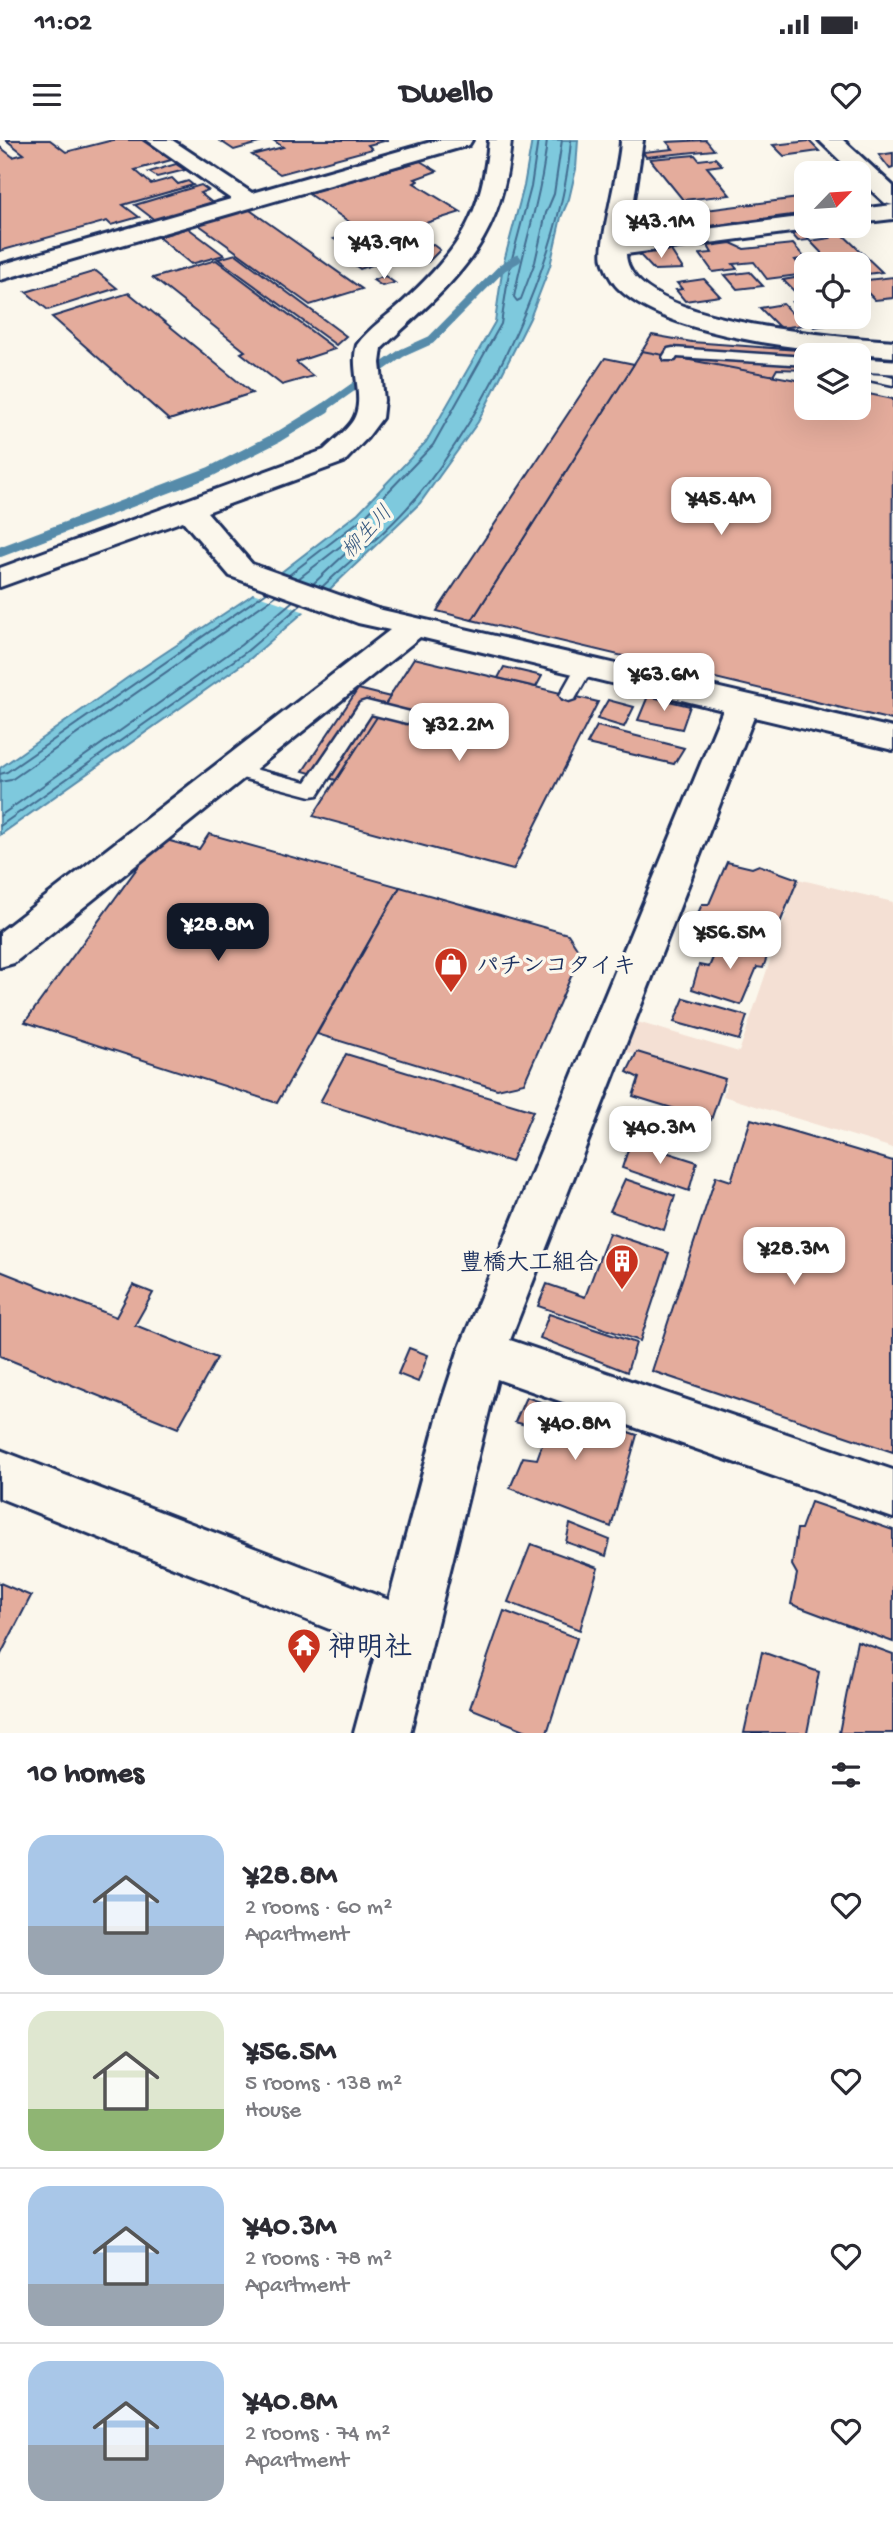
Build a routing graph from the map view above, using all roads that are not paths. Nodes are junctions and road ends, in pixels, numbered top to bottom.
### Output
1 (158, 140) edge
2 (461, 140) edge
3 (500, 140) edge
4 (632, 140) edge
5 (830, 140) edge
6 (893, 198) edge
7 (247, 201) junction
8 (893, 212) edge
9 (872, 214) edge
10 (794, 225) edge
11 (615, 248) junction
12 (0, 273) edge
13 (874, 354) edge
14 (670, 356) dead end
15 (794, 360) edge
16 (893, 367) edge
17 (874, 375) dead end
18 (893, 381) edge
19 (187, 508) junction
20 (0, 578) edge
21 (413, 626) junction
22 (742, 704) junction
23 (407, 718) dead end
24 (893, 739) edge
25 (234, 770) junction
26 (0, 953) edge
27 (482, 1352) junction
28 (0, 1474) edge
29 (893, 1494) edge
30 (409, 1634) junction
31 (382, 1733) edge

1 - 7 street
2 - 7 street
3 - 19 street
4 - 11 street
5 - 6 street
7 - 12 street
8 - 9 street
10 - 11 street
11 - 13 street
13 - 16 lane, bridge
14 - 15 lane
17 - 18 lane
19 - 20 street
19 - 21 street
21 - 22 street
21 - 25 street
22 - 24 street
22 - 27 street
23 - 25 lane
25 - 26 street
27 - 29 street
27 - 30 street
28 - 30 street
30 - 31 street

